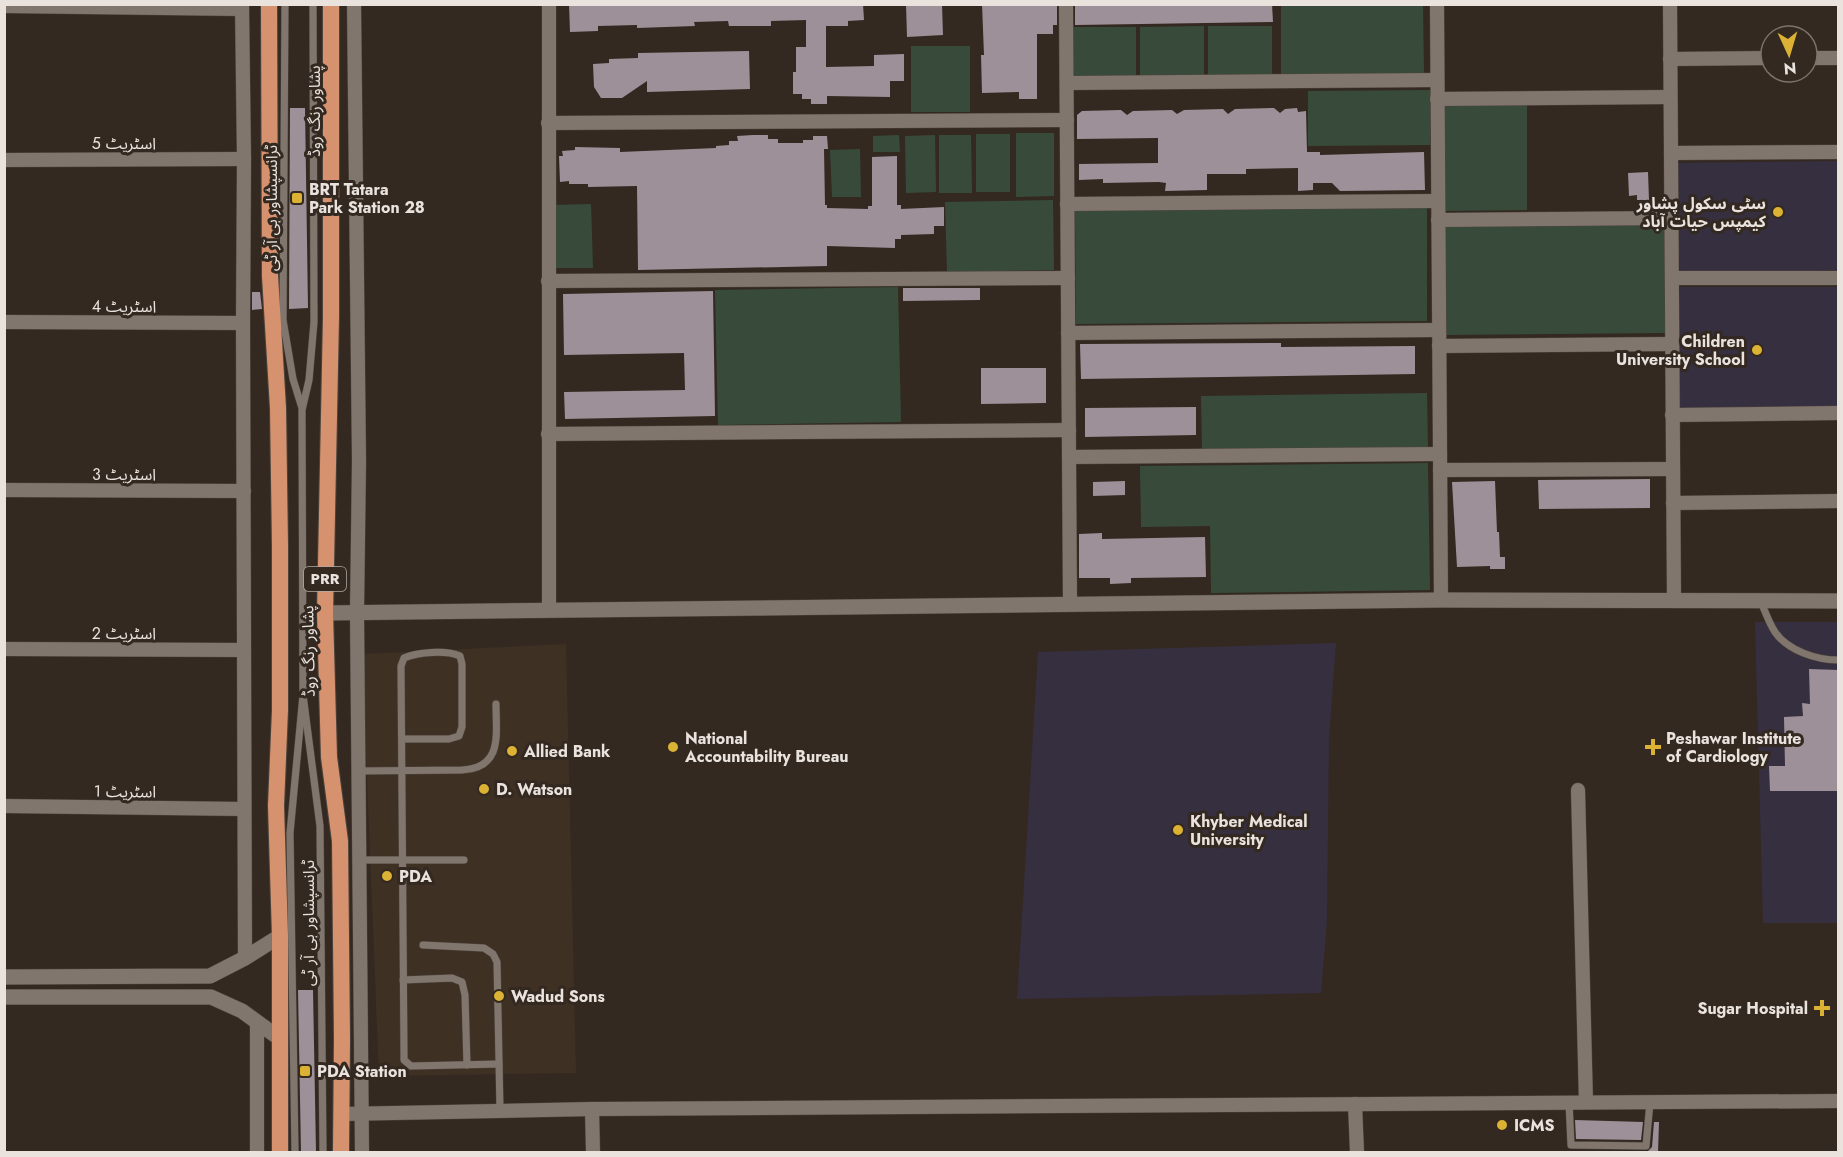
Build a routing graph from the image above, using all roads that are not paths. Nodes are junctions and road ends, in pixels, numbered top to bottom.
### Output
1 (269, 4) edge
2 (285, 4) edge
3 (313, 4) edge
4 (331, 4) edge
5 (354, 4) edge
6 (549, 4) edge
7 (1066, 4) edge
8 (1437, 4) edge
9 (1670, 4) edge
10 (4, 6) edge
11 (242, 7) edge
12 (1759, 58) edge
13 (1819, 58) edge
14 (1839, 58) edge
15 (1670, 59) junction
16 (1437, 80) junction
17 (1066, 83) junction
18 (1670, 97) junction
19 (1437, 99) junction
20 (1067, 120) junction
21 (548, 123) junction
22 (1839, 152) edge
23 (1671, 153) junction
24 (244, 159) junction
25 (4, 160) edge
26 (1438, 201) junction
27 (1067, 204) junction
28 (1671, 219) junction
29 (1438, 220) junction
30 (1068, 278) junction
31 (1672, 278) junction
32 (1839, 278) edge
33 (548, 281) junction
34 (4, 322) edge
35 (243, 323) junction
36 (1439, 330) junction
37 (1068, 333) junction
38 (1672, 344) junction
39 (1439, 346) junction
40 (302, 410) junction
41 (1839, 413) edge
42 (1672, 415) junction
43 (1069, 430) junction
44 (548, 434) junction
45 (1440, 454) junction
46 (1069, 457) junction
47 (1673, 469) junction
48 (1440, 470) junction
49 (4, 490) edge
50 (244, 491) junction
51 (1839, 501) edge
52 (1673, 502) junction
53 (1441, 600) junction
54 (1674, 601) junction
55 (1761, 601) junction
56 (1839, 601) edge
57 (1070, 604) junction
58 (549, 610) junction
59 (325, 613) junction
60 (357, 613) junction
61 (4, 649) edge
62 (244, 650) junction
63 (1839, 660) edge
64 (303, 695) junction
65 (496, 704) dead end
66 (402, 739) junction
67 (359, 771) junction
68 (402, 771) junction
69 (1578, 790) dead end
70 (4, 806) edge
71 (244, 809) junction
72 (359, 860) junction
73 (401, 860) junction
74 (464, 860) dead end
75 (280, 936) junction
76 (423, 945) dead end
77 (245, 958) junction
78 (4, 977) edge
79 (403, 980) junction
80 (4, 997) edge
81 (257, 1022) junction
82 (279, 1038) junction
83 (500, 1064) junction
84 (467, 1065) junction
85 (1839, 1101) edge
86 (1569, 1102) junction
87 (1586, 1102) junction
88 (1650, 1102) junction
89 (1355, 1104) junction
90 (592, 1109) junction
91 (500, 1110) junction
92 (362, 1113) junction
93 (342, 1114) junction
94 (257, 1152) edge
95 (280, 1152) edge
96 (295, 1152) edge
97 (323, 1152) edge
98 (341, 1152) edge
99 (362, 1152) edge
100 (593, 1152) edge
101 (1357, 1152) edge

1 - 75 highway, پشاور رنگ روڈ / PRR
2 - 40 lane, ٹرانسپشاور بی آر ٹی
3 - 40 lane, ٹرانسپشاور بی آر ٹی
4 - 59 highway, پشاور رنگ روڈ / PRR
5 - 60 street
6 - 21 street
7 - 17 street
8 - 16 street
9 - 15 street
10 - 11 street
11 - 24 street
12 - 15 street
13 - 14 street
15 - 18 street
16 - 17 street
16 - 19 street
17 - 20 street
18 - 19 street
18 - 23 street
19 - 26 street
20 - 21 street
20 - 27 street
21 - 33 street
22 - 23 street
23 - 28 street
24 - 25 street, اسٹریٹ 5
24 - 35 street
26 - 27 street
26 - 29 street
27 - 30 street
28 - 29 street
28 - 31 street
29 - 36 street
30 - 33 street
30 - 37 street
31 - 32 street
31 - 38 street
33 - 44 street
34 - 35 street, اسٹریٹ 4
35 - 50 street
36 - 37 street
36 - 39 street
37 - 43 street
38 - 39 street
38 - 42 street
39 - 45 street
40 - 64 lane, ٹرانسپشاور بی آر ٹی
41 - 42 street
42 - 47 street
43 - 44 street
43 - 46 street
44 - 58 street
45 - 46 street
45 - 48 street
46 - 57 street
47 - 48 street
47 - 52 street
48 - 53 street
49 - 50 street, اسٹریٹ 3
50 - 62 street
51 - 52 street
52 - 54 street
53 - 54 street
53 - 57 street
54 - 55 street
55 - 56 street
55 - 63 lane
57 - 58 street
58 - 60 street
59 - 60 street
59 - 93 highway, پشاور رنگ روڈ / PRR
60 - 67 street
61 - 62 street, اسٹریٹ 2
62 - 71 street
64 - 96 lane, ٹرانسپشاور بی آر ٹی
64 - 97 lane, ٹرانسپشاور بی آر ٹی
65 - 68 lane
66 - 66 lane
66 - 68 lane
67 - 68 lane
67 - 72 street
68 - 73 lane
69 - 87 street
70 - 71 street, اسٹریٹ 1
71 - 77 street
72 - 73 lane
72 - 92 street
73 - 74 lane
73 - 79 lane
75 - 77 street
75 - 82 highway, پشاور رنگ روڈ / PRR
76 - 83 lane
77 - 78 street
79 - 84 lane
79 - 84 lane
80 - 81 street
81 - 82 street
81 - 94 street
82 - 95 highway, پشاور رنگ روڈ / PRR
83 - 84 lane
83 - 91 lane
85 - 88 street
86 - 87 street
86 - 88 lane
86 - 89 street
87 - 88 street
89 - 90 street
89 - 101 street
90 - 91 street
90 - 100 street
91 - 92 street
92 - 93 street
92 - 99 street
93 - 98 highway, پشاور رنگ روڈ / PRR

